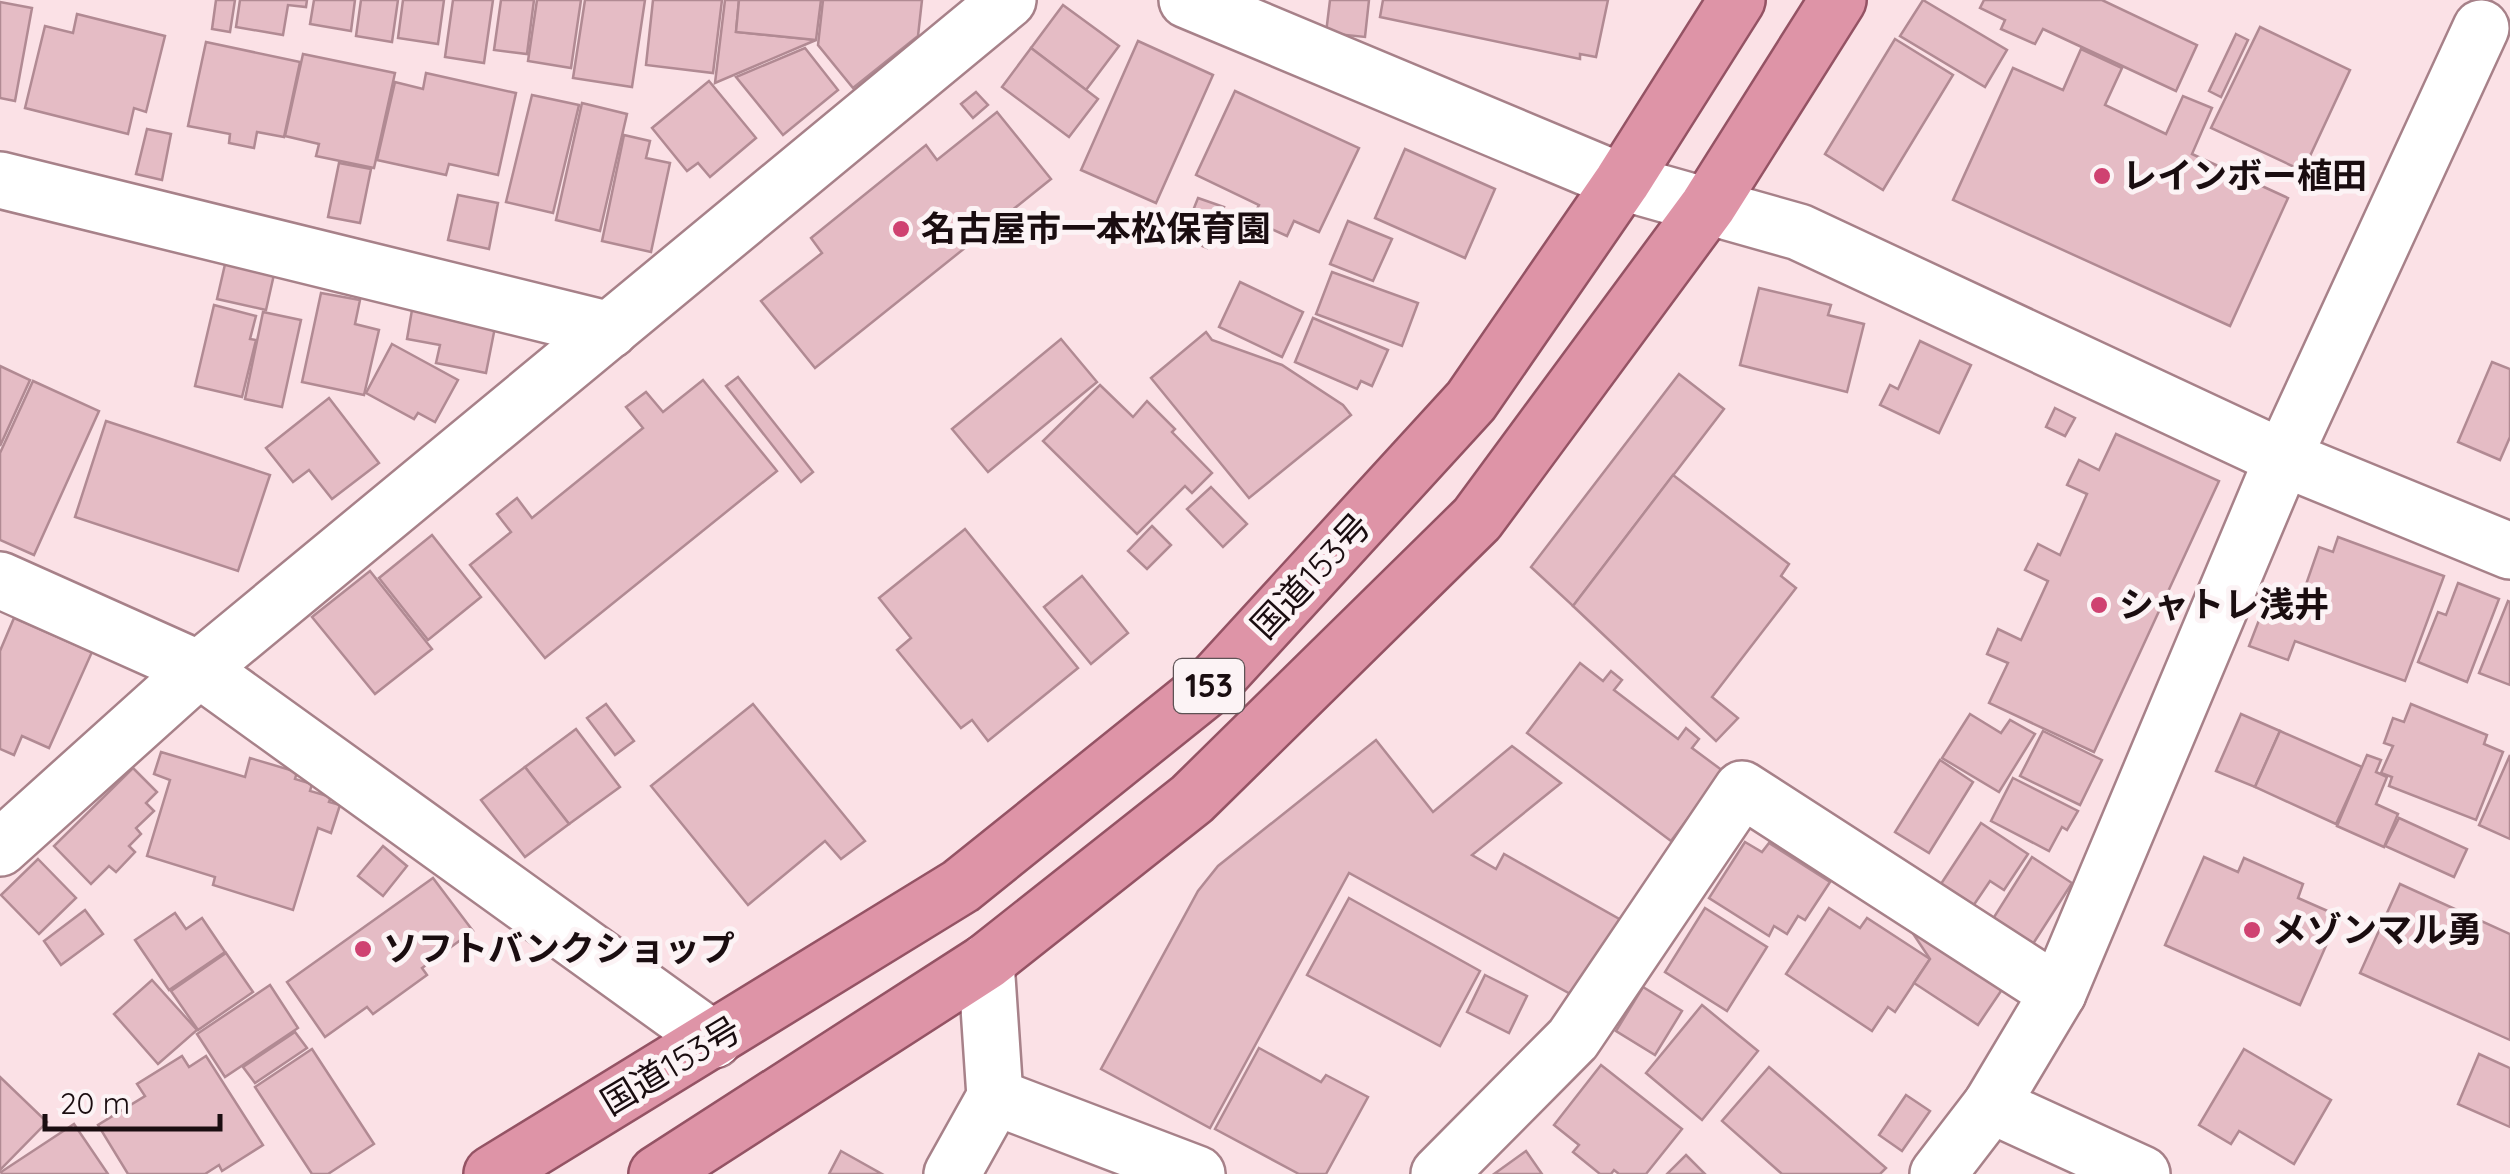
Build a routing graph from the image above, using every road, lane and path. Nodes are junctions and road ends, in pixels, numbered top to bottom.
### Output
1 (1008, 0) edge
2 (1187, 0) edge
3 (1737, 0) edge
4 (1838, 0) edge
5 (2495, 21) edge
6 (0, 180) edge
7 (1622, 182) junction
8 (1708, 206) junction
9 (610, 330) junction
10 (2284, 458) junction
11 (2510, 551) edge
12 (0, 580) edge
13 (199, 669) junction
14 (0, 848) edge
15 (986, 962) junction
16 (2058, 993) junction
17 (714, 1040) junction
18 (995, 1097) junction
19 (1991, 1105) junction
20 (492, 1174) edge
21 (657, 1174) edge
22 (952, 1174) edge
23 (1197, 1174) edge
24 (1439, 1174) edge
25 (1938, 1174) edge
26 (2142, 1174) edge

1 - 9 street
2 - 7 street
3 - 7 highway, 国道153号 / 153
4 - 8 highway, 国道153号 / 153
5 - 10 street
6 - 9 street
7 - 8 street
7 - 17 highway, 国道153号 / 153
8 - 10 street
8 - 15 highway, 国道153号 / 153
9 - 13 street
10 - 11 street
10 - 16 street
12 - 13 street
13 - 14 street
13 - 17 street
15 - 18 street
15 - 21 highway, 国道153号 / 153
16 - 19 street
16 - 24 street
17 - 20 highway, 国道153号 / 153
18 - 22 street
18 - 23 street
19 - 25 street
19 - 26 street

